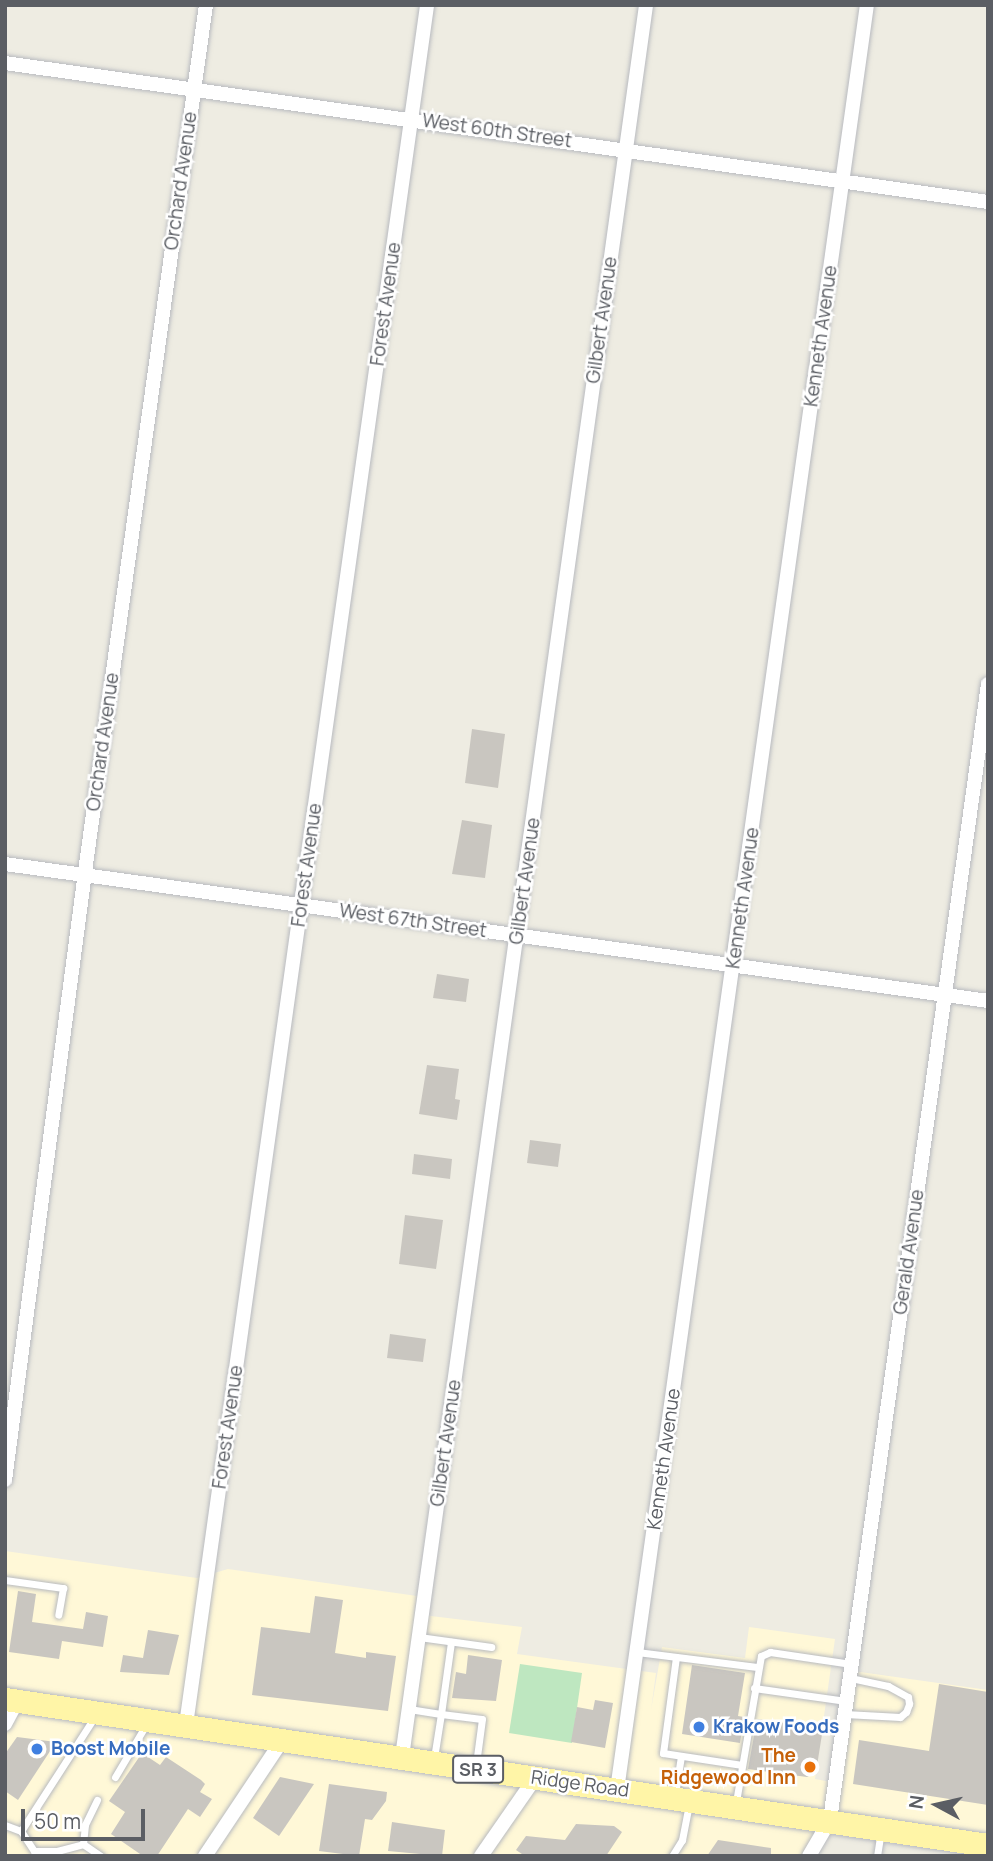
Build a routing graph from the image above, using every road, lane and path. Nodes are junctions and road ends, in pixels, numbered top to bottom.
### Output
1 (206, 5) edge
2 (428, 5) edge
3 (646, 5) edge
4 (867, 5) edge
5 (5, 63) edge
6 (194, 88) junction
7 (412, 119) junction
8 (626, 149) junction
9 (843, 180) junction
10 (988, 202) edge
11 (988, 684) edge
12 (5, 864) edge
13 (85, 875) junction
14 (301, 904) junction
15 (518, 936) junction
16 (733, 965) junction
17 (944, 995) junction
18 (988, 1001) edge
19 (5, 1480) edge
20 (5, 1580) edge
21 (58, 1615) dead end
22 (419, 1637) junction
23 (451, 1642) junction
24 (491, 1647) dead end
25 (637, 1652) junction
26 (676, 1657) junction
27 (757, 1667) junction
28 (850, 1671) junction
29 (754, 1688) junction
30 (12, 1700) edge
31 (845, 1707) junction
32 (409, 1709) junction
33 (97, 1712) junction
34 (441, 1714) junction
35 (149, 1720) junction
36 (5, 1724) edge
37 (186, 1725) junction
38 (283, 1739) junction
39 (681, 1756) junction
40 (402, 1757) junction
41 (433, 1762) junction
42 (742, 1765) junction
43 (476, 1769) junction
44 (115, 1777) dead end
45 (535, 1778) junction
46 (617, 1790) junction
47 (682, 1799) junction
48 (97, 1800) dead end
49 (735, 1807) junction
50 (830, 1820) junction
51 (5, 1825) edge
52 (881, 1829) junction
53 (21, 1831) junction
54 (83, 1844) junction
55 (988, 1844) edge
56 (101, 1856) edge
57 (205, 1856) edge
58 (481, 1856) edge
59 (672, 1856) edge
60 (809, 1856) edge
61 (877, 1856) edge

1 - 6 street, Orchard Avenue
2 - 7 street, Forest Avenue
3 - 8 street, Gilbert Avenue
4 - 9 street, Kenneth Avenue
5 - 6 street, West 60th Street
6 - 7 street, West 60th Street
6 - 13 street, Orchard Avenue
7 - 8 street, West 60th Street
7 - 14 street, Forest Avenue
8 - 9 street, West 60th Street
8 - 15 street, Gilbert Avenue
9 - 10 street, West 60th Street
9 - 16 street, Kenneth Avenue
11 - 17 street, Gerald Avenue
12 - 13 street, West 67th Street
13 - 14 street, West 67th Street
13 - 19 street, Orchard Avenue
14 - 15 street, West 67th Street
14 - 37 street, Forest Avenue
15 - 16 street, West 67th Street
15 - 22 street, Gilbert Avenue
16 - 17 street, West 67th Street
16 - 25 street, Kenneth Avenue
17 - 18 street, West 67th Street
17 - 28 street, Gerald Avenue
20 - 21 lane
22 - 23 lane
22 - 32 street, Gilbert Avenue
23 - 24 lane
23 - 34 lane
25 - 26 lane
25 - 46 street, Kenneth Avenue
26 - 27 lane
26 - 39 lane
27 - 28 lane
27 - 29 lane
28 - 31 street, Gerald Avenue
28 - 31 lane
29 - 31 lane
29 - 42 lane
30 - 33 main road, Ridge Road / SR 3
30 - 36 street
31 - 50 street, Gerald Avenue
32 - 34 lane
32 - 40 street, Gilbert Avenue
33 - 35 main road, Ridge Road / SR 3
33 - 53 lane
34 - 41 lane
34 - 43 lane
35 - 37 main road, Ridge Road / SR 3
35 - 44 lane
37 - 38 main road, Ridge Road / SR 3
38 - 40 main road, Ridge Road / SR 3
38 - 57 street
39 - 42 lane
39 - 47 lane
40 - 41 main road, Ridge Road / SR 3
41 - 43 main road, Ridge Road / SR 3
42 - 49 lane
43 - 45 main road, Ridge Road / SR 3
45 - 46 main road, Ridge Road / SR 3
45 - 58 street
46 - 47 main road, Ridge Road / SR 3
47 - 49 main road, Ridge Road / SR 3
47 - 59 lane
48 - 54 lane
49 - 50 main road, Ridge Road / SR 3
50 - 52 main road, Ridge Road / SR 3
50 - 60 street
51 - 53 lane
52 - 55 main road, Ridge Road / SR 3
52 - 61 lane
53 - 54 lane
54 - 56 lane

